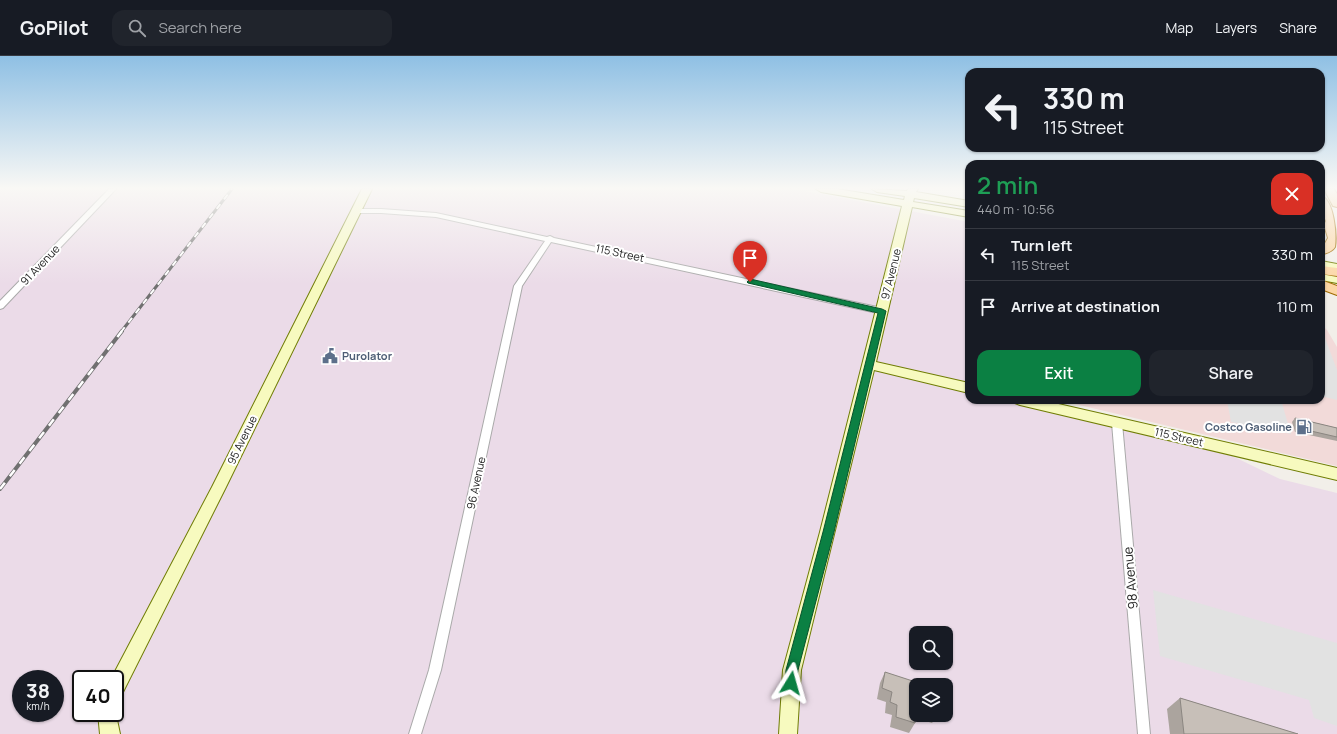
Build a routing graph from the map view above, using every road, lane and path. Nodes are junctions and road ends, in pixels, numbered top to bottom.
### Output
1 (1332, 220) joint
2 (82, 221) edge
3 (351, 221) edge
4 (464, 221) edge
5 (904, 221) edge
6 (1337, 232) edge
7 (550, 238) junction
8 (1325, 248) edge
9 (1325, 265) edge
10 (1337, 267) edge
11 (1325, 270) edge
12 (1337, 272) edge
13 (1325, 278) edge
14 (1337, 280) edge
15 (1325, 286) edge
16 (1337, 291) edge
17 (0, 306) edge
18 (882, 311) junction
19 (868, 364) junction
20 (965, 387) edge
21 (1037, 404) edge
22 (1117, 423) junction
23 (1337, 474) edge
24 (124, 672) edge
25 (108, 722) edge
26 (111, 734) edge
27 (415, 734) edge
28 (788, 734) edge
29 (1144, 734) edge

1 - 6 main road
1 - 8 main road
2 - 17 street, 91 Avenue
3 - 24 street, 95 Avenue
4 - 7 street, 115 Street
5 - 18 street, 97 Avenue
7 - 18 street, 115 Street
7 - 27 street, 96 Avenue
9 - 10 street
11 - 12 main road
13 - 14 street
15 - 16 main road
18 - 19 street, 97 Avenue
19 - 20 street
19 - 28 street, 97 Avenue
21 - 22 street, 115 Street
22 - 23 street, 115 Street
22 - 29 street, 98 Avenue
25 - 26 street

